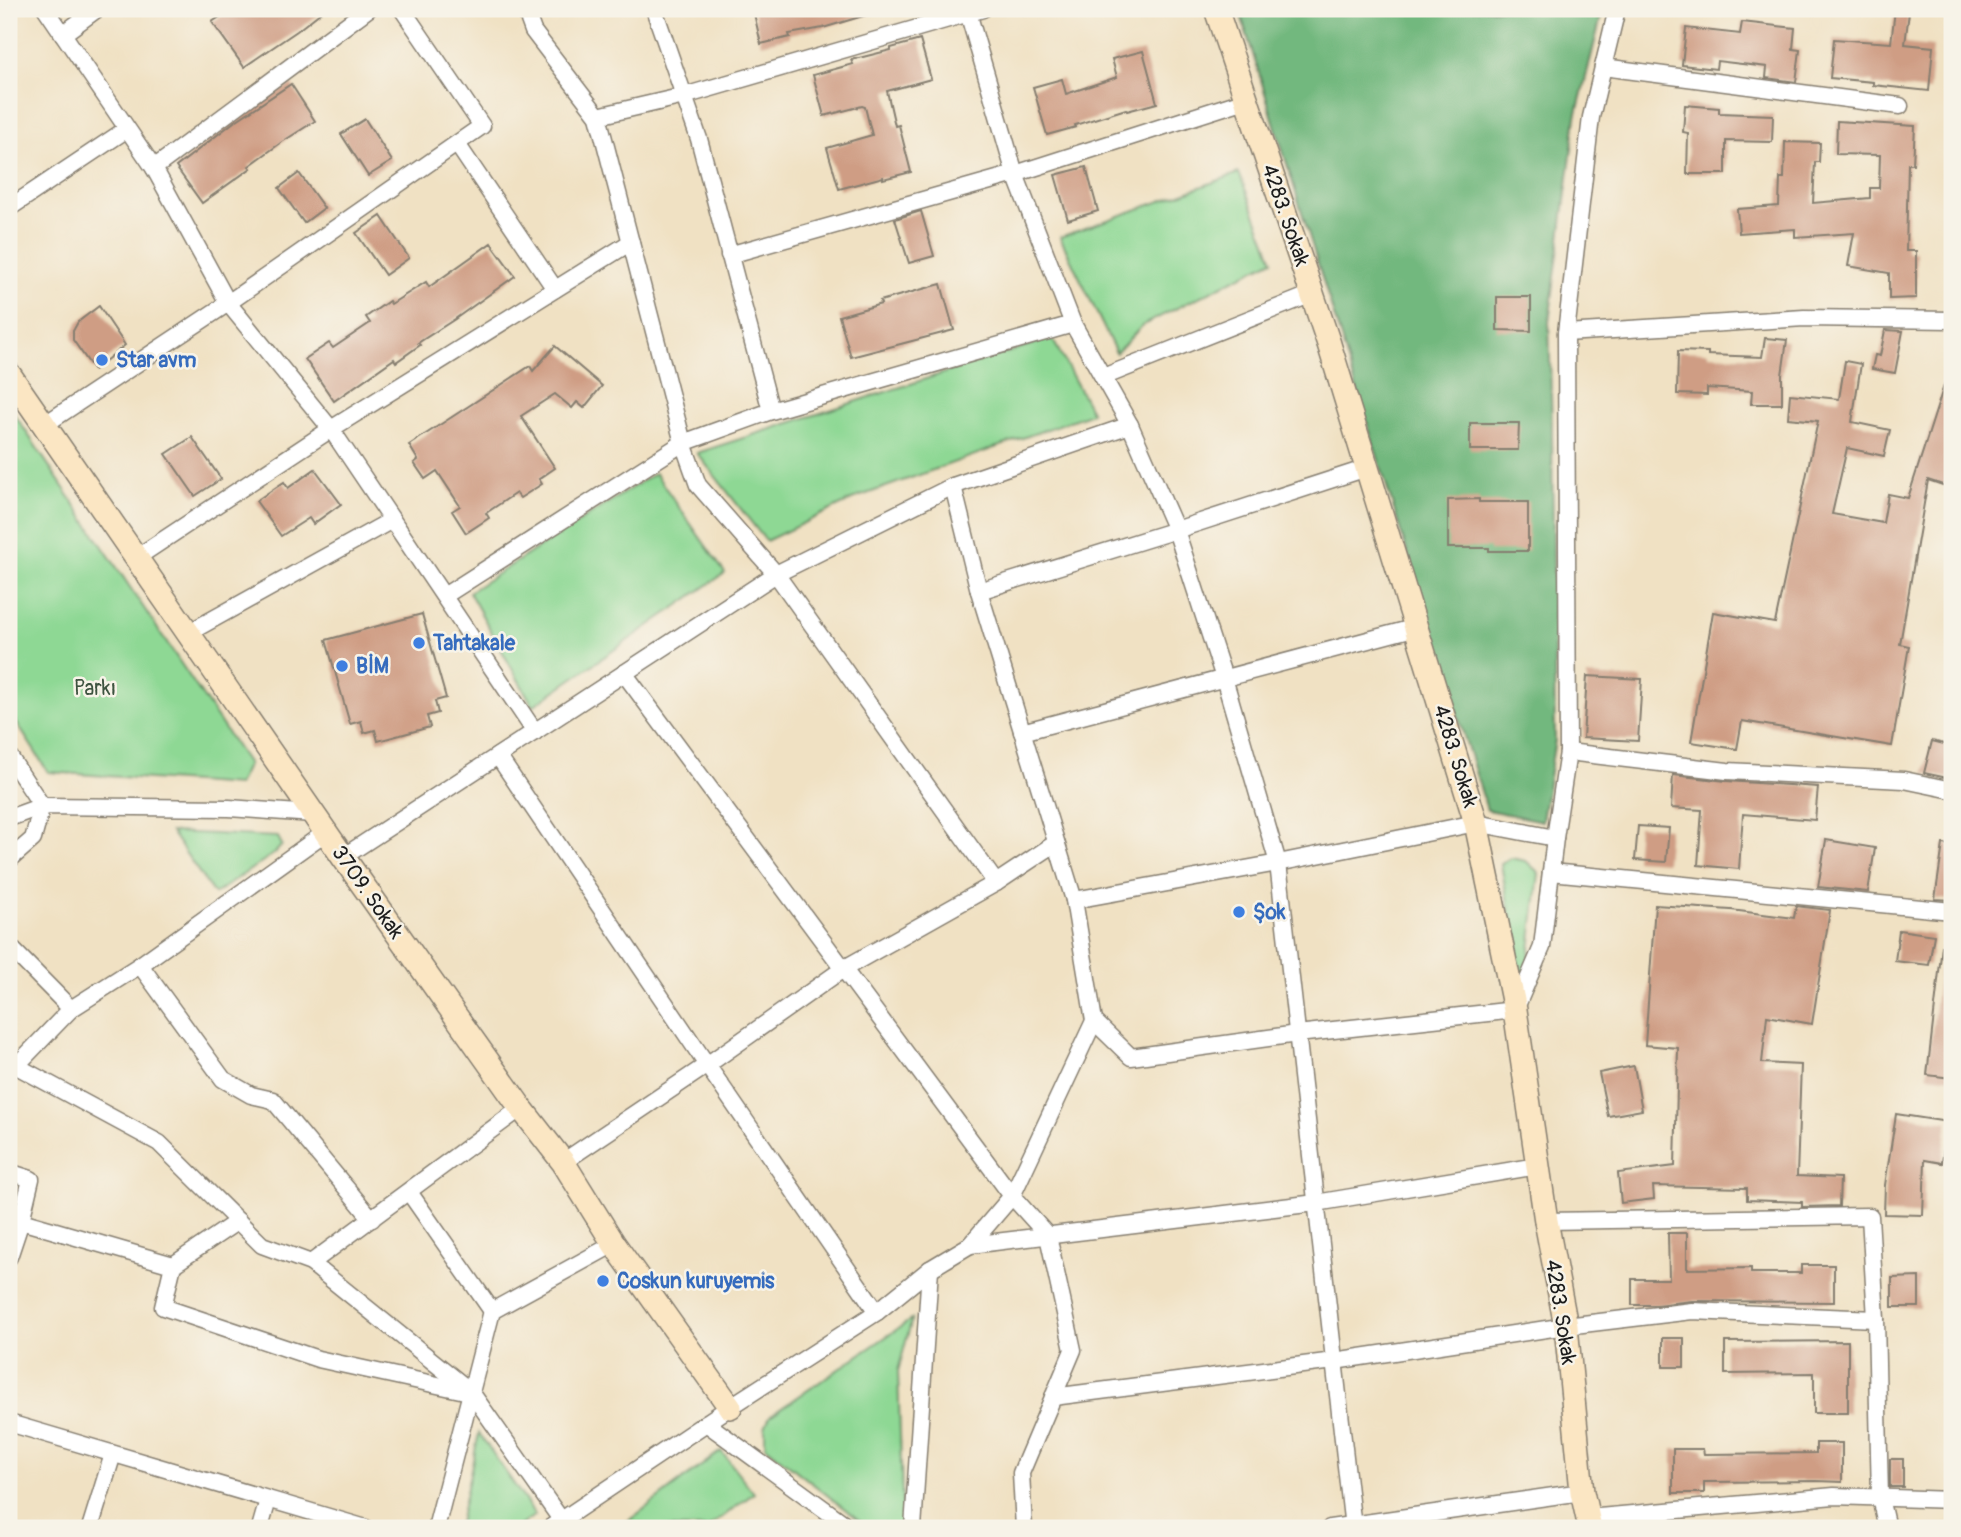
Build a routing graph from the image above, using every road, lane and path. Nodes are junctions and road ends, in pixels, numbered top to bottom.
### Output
1 (46, 9) edge
2 (97, 9) edge
3 (368, 9) edge
4 (402, 9) edge
5 (525, 9) edge
6 (654, 9) edge
7 (1216, 9) edge
8 (1617, 9) edge
9 (973, 10) edge
10 (63, 34) junction
11 (1603, 66) junction
12 (684, 96) junction
13 (1247, 100) junction
14 (1900, 106) dead end
15 (598, 116) junction
16 (127, 129) junction
17 (457, 144) junction
18 (154, 168) junction
19 (1015, 174) junction
20 (9, 208) edge
21 (631, 242) junction
22 (729, 255) junction
23 (555, 289) junction
24 (1312, 294) junction
25 (228, 303) junction
26 (1952, 320) edge
27 (1073, 324) junction
28 (1566, 333) junction
29 (9, 375) edge
30 (1103, 377) junction
31 (771, 411) junction
32 (44, 425) junction
33 (1130, 425) junction
34 (331, 429) junction
35 (683, 443) junction
36 (1367, 468) junction
37 (953, 486) junction
38 (392, 520) junction
39 (1175, 530) junction
40 (136, 558) junction
41 (776, 574) junction
42 (979, 591) junction
43 (444, 596) junction
44 (1417, 627) junction
45 (188, 634) junction
46 (624, 673) junction
47 (1224, 678) junction
48 (535, 732) junction
49 (1022, 732) junction
50 (1568, 752) junction
51 (9, 756) edge
52 (498, 756) junction
53 (1952, 790) edge
54 (42, 806) junction
55 (9, 818) edge
56 (319, 823) junction
57 (1476, 823) junction
58 (1555, 838) junction
59 (1056, 843) junction
60 (343, 857) junction
61 (9, 860) edge
62 (1278, 863) junction
63 (1551, 872) junction
64 (996, 883) junction
65 (1074, 900) junction
66 (1952, 911) edge
67 (9, 946) edge
68 (140, 965) junction
69 (843, 969) junction
70 (71, 1009) junction
71 (1515, 1010) junction
72 (1094, 1021) junction
73 (1297, 1034) junction
74 (13, 1064) edge
75 (707, 1065) junction
76 (521, 1108) junction
77 (563, 1162) junction
78 (1538, 1166) junction
79 (9, 1172) edge
80 (409, 1192) junction
81 (1012, 1196) junction
82 (1316, 1203) junction
83 (372, 1219) junction
84 (21, 1221) junction
85 (238, 1221) junction
86 (1546, 1221) junction
87 (1048, 1236) junction
88 (614, 1244) junction
89 (970, 1245) junction
90 (9, 1257) edge
91 (311, 1263) junction
92 (173, 1265) junction
93 (930, 1269) junction
94 (492, 1311) junction
95 (877, 1312) junction
96 (1877, 1319) junction
97 (1566, 1326) junction
98 (1334, 1361) junction
99 (471, 1392) junction
100 (1053, 1397) junction
101 (730, 1407) junction
102 (9, 1423) edge
103 (706, 1423) junction
104 (113, 1454) junction
105 (1581, 1492) junction
106 (1880, 1498) junction
107 (268, 1500) junction
108 (1952, 1500) edge
109 (1655, 1520) edge
110 (1589, 1523) edge
111 (556, 1525) edge
112 (1352, 1527) edge
113 (90, 1528) edge
114 (260, 1528) edge
115 (366, 1528) edge
116 (436, 1528) edge
117 (850, 1528) edge
118 (914, 1528) edge
119 (1024, 1528) edge
120 (1330, 1528) edge
121 (1887, 1528) edge

1 - 10 street
2 - 10 street
3 - 18 street
4 - 17 street
5 - 15 street
6 - 12 street
7 - 13 street, 4283. Sokak
8 - 11 street
9 - 12 street
9 - 19 street
10 - 16 street
11 - 14 street
11 - 28 street
12 - 15 street
12 - 22 street
13 - 19 street
13 - 24 street, 4283. Sokak
15 - 21 street
16 - 18 street
16 - 20 street
17 - 23 street
17 - 25 street
18 - 25 street
19 - 22 street
19 - 27 street
21 - 23 street
21 - 35 street
22 - 31 street
23 - 34 street
24 - 30 street
24 - 36 street, 4283. Sokak
25 - 32 street
25 - 34 street
26 - 28 street
27 - 30 street
27 - 31 street
28 - 50 street
29 - 32 street, 3709. Sokak
30 - 33 street
31 - 35 street
32 - 40 street, 3709. Sokak
33 - 37 street
33 - 39 street
34 - 38 street
34 - 40 street
35 - 41 street
35 - 43 street
36 - 39 street
36 - 44 street, 4283. Sokak
37 - 41 street
37 - 42 street
38 - 43 street
38 - 45 street
39 - 42 street
39 - 47 street
40 - 45 street, 3709. Sokak
41 - 46 street
41 - 64 street
42 - 49 street
43 - 48 street
44 - 47 street
44 - 57 street, 4283. Sokak
45 - 56 street, 3709. Sokak
46 - 48 street
46 - 69 street
47 - 49 street
47 - 62 street
48 - 52 street
49 - 59 street
50 - 53 street
50 - 58 street
51 - 54 street
52 - 60 street
52 - 75 street
54 - 55 street
54 - 56 street
54 - 61 street
56 - 60 street, 3709. Sokak
56 - 68 street
57 - 58 street
57 - 62 street
57 - 71 street, 4283. Sokak
58 - 63 street
59 - 64 street
59 - 65 street
60 - 76 street, 3709. Sokak
62 - 65 street
62 - 73 street
63 - 66 street
63 - 71 street
64 - 69 street
65 - 72 street
67 - 70 street
68 - 70 street
68 - 83 street
69 - 75 street
69 - 81 street
70 - 74 street
71 - 73 street
71 - 78 street, 4283. Sokak
72 - 73 street
72 - 81 street
73 - 82 street
74 - 85 street
75 - 77 street
75 - 95 street
76 - 77 street, 3709. Sokak
76 - 80 street
77 - 88 street, 3709. Sokak
78 - 82 street
78 - 86 street, 4283. Sokak
79 - 84 street
80 - 83 street
80 - 94 street
81 - 87 street
81 - 89 street
82 - 87 street
82 - 98 street
83 - 91 street
84 - 90 street
84 - 92 street
85 - 91 street
85 - 92 street
86 - 96 street
86 - 97 street, 4283. Sokak
87 - 89 street
87 - 100 street
88 - 94 street
88 - 101 street, 3709. Sokak
89 - 93 street
91 - 99 street
92 - 99 street
93 - 95 street
93 - 118 street
94 - 99 street
95 - 101 street
96 - 97 street
96 - 106 street
97 - 98 street
97 - 105 street, 4283. Sokak
98 - 100 street
98 - 112 street
99 - 111 street
99 - 116 street
100 - 119 street
101 - 103 street
102 - 104 street
103 - 111 street
103 - 117 street
104 - 107 street
104 - 113 street
105 - 110 street, 4283. Sokak
105 - 112 street
106 - 108 street
106 - 109 street
106 - 121 street
107 - 114 street
107 - 115 street
109 - 110 street
112 - 120 street

